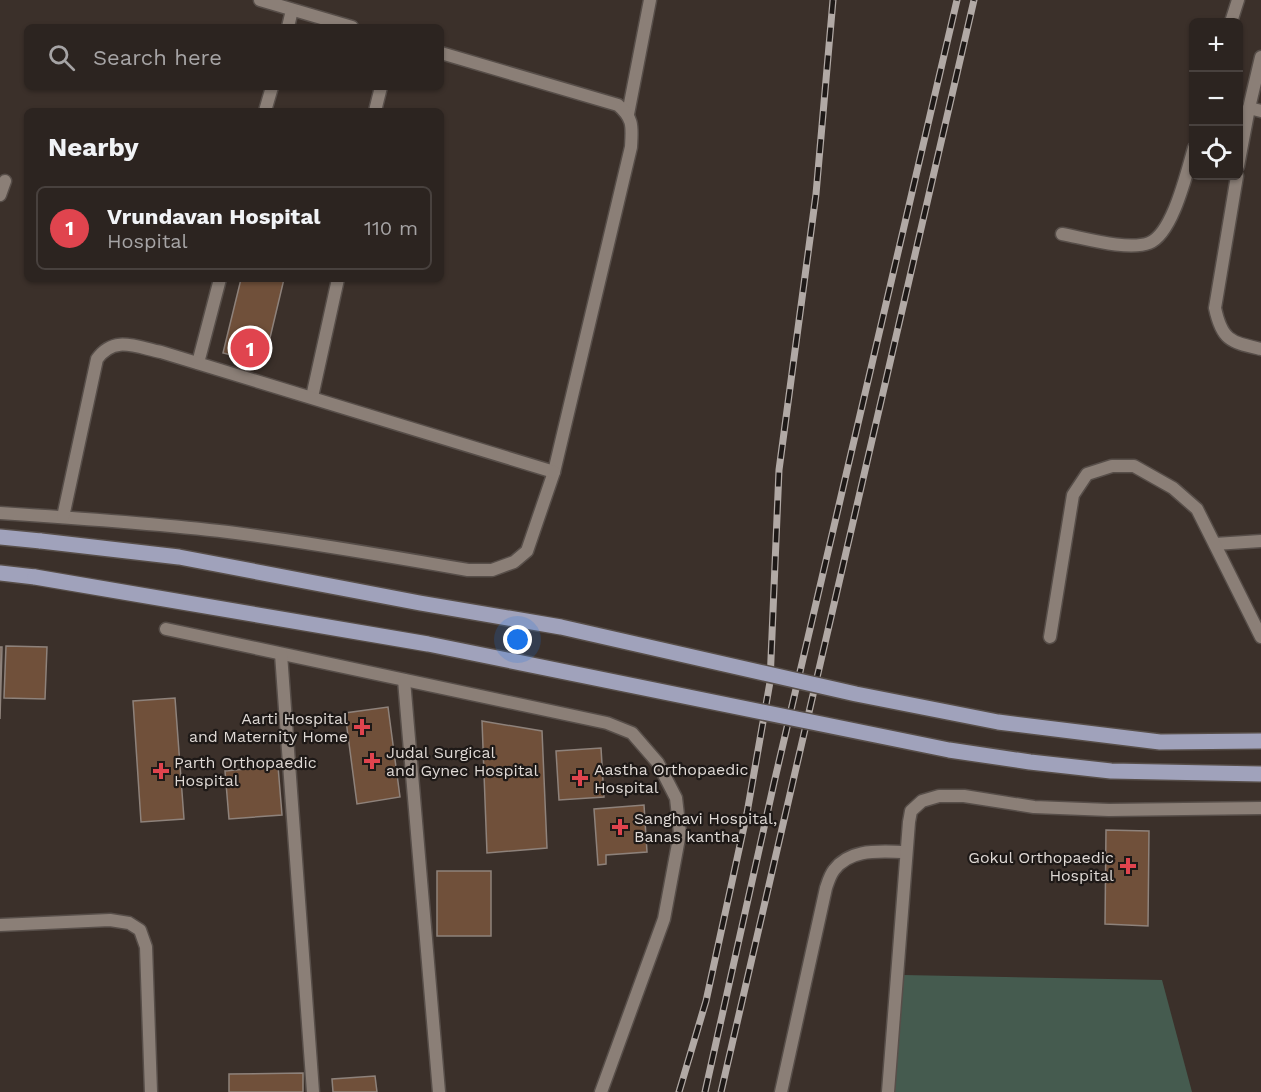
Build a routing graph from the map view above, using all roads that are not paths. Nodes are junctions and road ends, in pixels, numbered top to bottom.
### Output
1 (260, 0) edge
2 (650, 0) edge
3 (1238, 0) edge
4 (292, 10) junction
5 (1232, 18) edge
6 (289, 24) edge
7 (341, 24) edge
8 (444, 54) edge
9 (1261, 57) edge
10 (271, 90) edge
11 (380, 90) edge
12 (266, 108) edge
13 (376, 108) edge
14 (1255, 109) edge
15 (628, 114) junction
16 (1243, 152) edge
17 (1189, 164) edge
18 (1236, 180) edge
19 (5, 181) dead end
20 (0, 195) edge
21 (1062, 234) dead end
22 (219, 282) edge
23 (337, 282) edge
24 (1261, 349) edge
25 (198, 363) junction
26 (312, 397) junction
27 (554, 472) junction
28 (0, 513) edge
29 (63, 517) junction
30 (0, 537) edge
31 (1261, 542) edge
32 (1215, 544) junction
33 (0, 573) edge
34 (166, 629) dead end
35 (1050, 637) dead end
36 (1261, 637) edge
37 (281, 654) junction
38 (404, 681) junction
39 (1261, 741) edge
40 (1261, 774) edge
41 (1261, 808) edge
42 (906, 852) junction
43 (0, 925) edge
44 (151, 1092) edge
45 (313, 1092) edge
46 (439, 1092) edge
47 (601, 1092) edge
48 (781, 1092) edge
49 (888, 1092) edge

1 - 4 street
2 - 15 street
3 - 5 street
4 - 6 street
4 - 7 street
8 - 15 street
9 - 14 street
10 - 12 street
11 - 13 street
14 - 16 street
15 - 27 street
17 - 21 street
18 - 24 street
19 - 20 street
22 - 25 street
23 - 26 street
25 - 26 street
25 - 29 street
26 - 27 street
27 - 29 street
28 - 29 street
30 - 39 main road, bridge
31 - 32 street
32 - 35 street
32 - 36 street
33 - 40 main road, bridge
34 - 37 street
37 - 38 street
37 - 45 street
38 - 46 street
38 - 47 street
41 - 42 street
42 - 48 street
42 - 49 street
43 - 44 street

